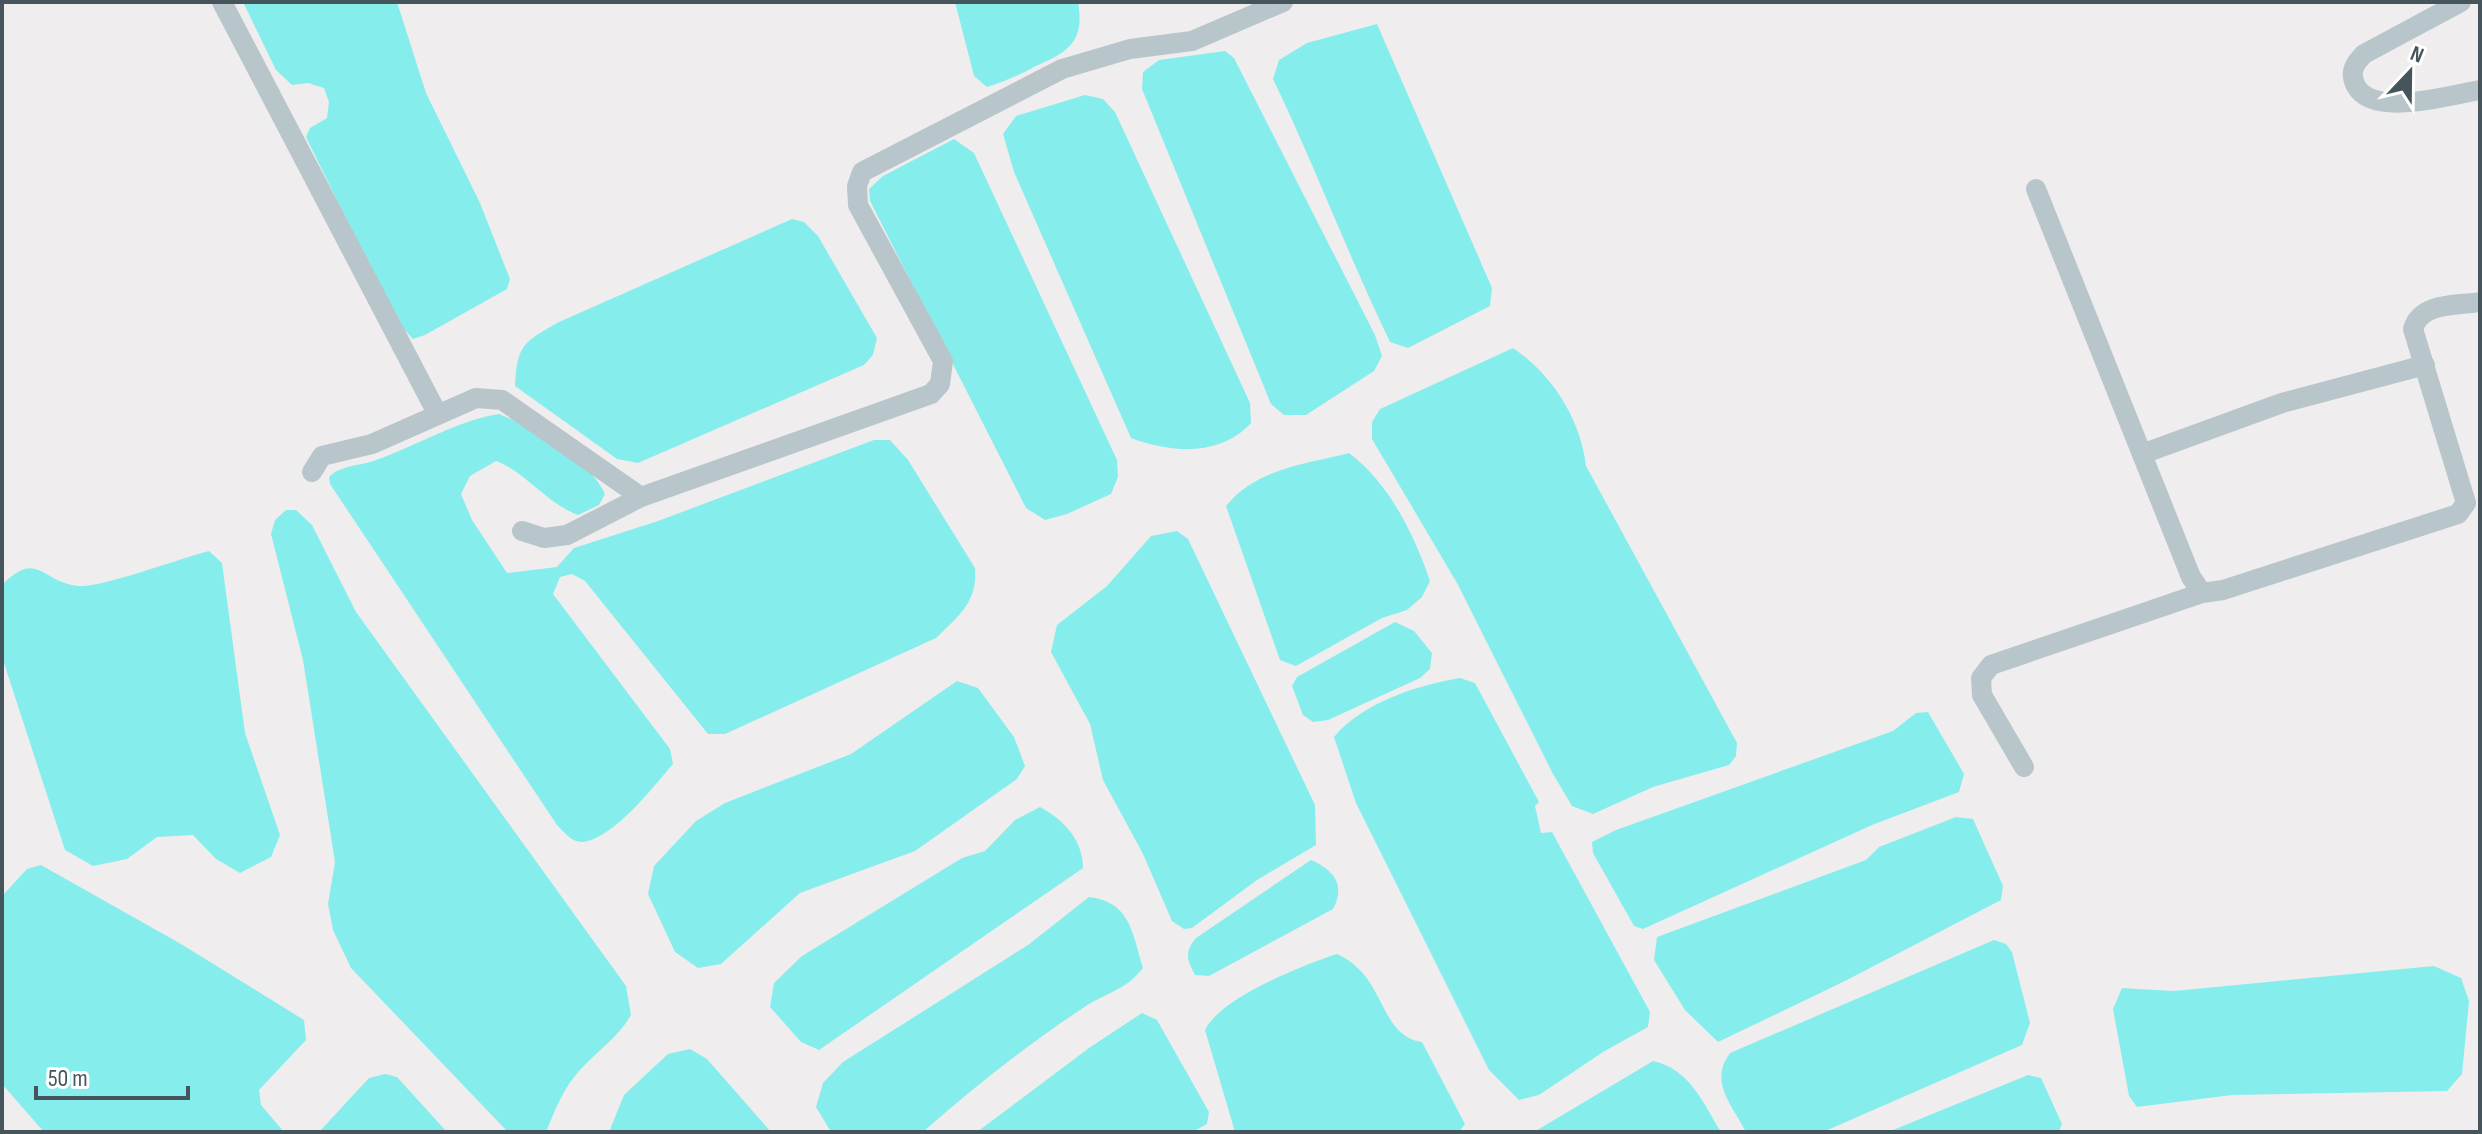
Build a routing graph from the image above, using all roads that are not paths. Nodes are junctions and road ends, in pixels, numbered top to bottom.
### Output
1 (222, 2) edge
2 (1283, 2) edge
3 (2461, 2) edge
4 (2480, 90) edge
5 (2036, 189) dead end
6 (2480, 302) edge
7 (2425, 365) junction
8 (438, 415) junction
9 (2142, 454) junction
10 (312, 472) dead end
11 (641, 497) junction
12 (522, 531) dead end
13 (2202, 593) junction
14 (2024, 767) dead end

1 - 8 street
2 - 11 street
3 - 4 street
5 - 9 street
6 - 7 street
7 - 9 street
7 - 13 street
8 - 10 street
8 - 11 street
9 - 13 street
11 - 12 street
13 - 14 street

